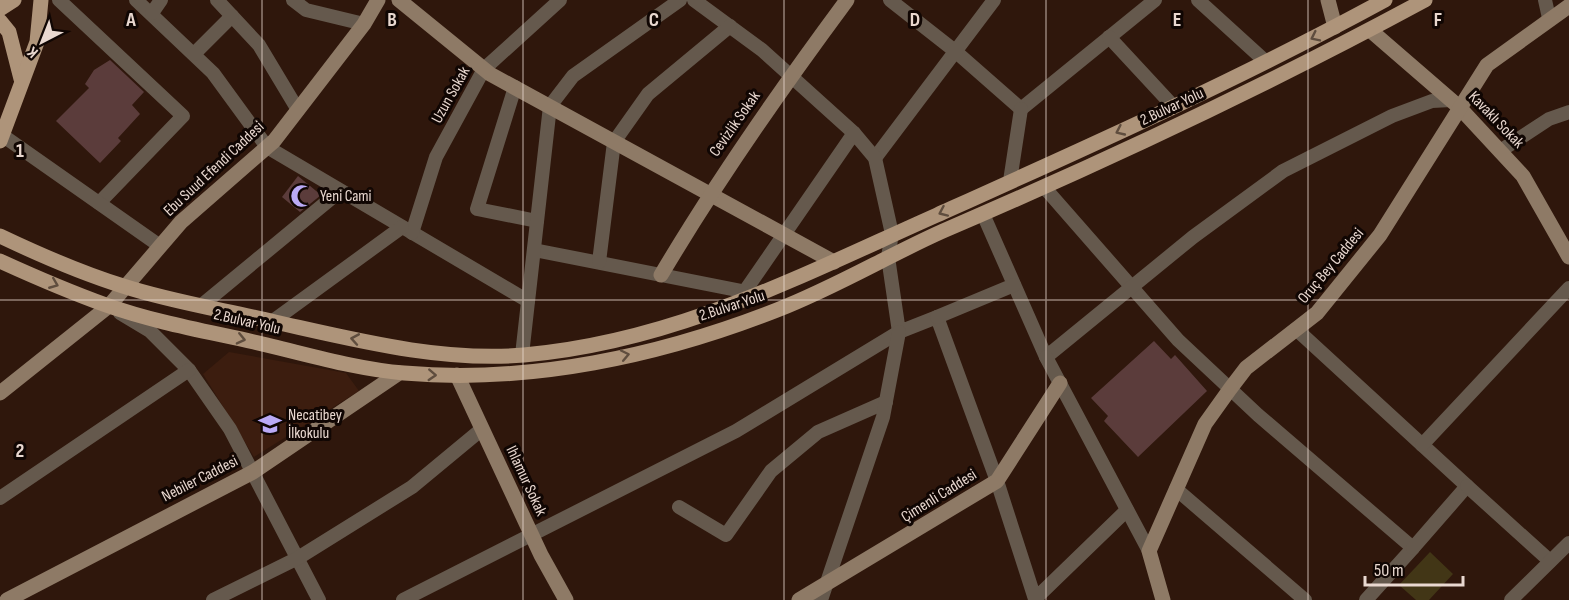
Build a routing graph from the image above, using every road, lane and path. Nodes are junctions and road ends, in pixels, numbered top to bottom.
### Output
1 (14, 0) edge
2 (41, 0) edge
3 (59, 0) edge
4 (136, 0) edge
5 (161, 0) edge
6 (218, 0) edge
7 (293, 0) edge
8 (378, 0) edge
9 (399, 0) edge
10 (680, 0) edge
11 (694, 0) edge
12 (847, 0) edge
13 (890, 0) edge
14 (994, 0) edge
15 (1155, 0) edge
16 (1198, 0) edge
17 (1328, 0) edge
18 (1385, 0) edge
19 (1425, 0) edge
20 (1545, 0) edge
21 (555, 2) edge
22 (1569, 6) edge
23 (0, 9) edge
24 (152, 13) junction
25 (232, 16) junction
26 (1549, 18) junction
27 (0, 21) edge
28 (364, 24) junction
29 (730, 26) junction
30 (1335, 27) junction
31 (1370, 30) junction
32 (1109, 37) junction
33 (955, 51) junction
34 (194, 54) junction
35 (1265, 61) junction
36 (484, 69) junction
37 (791, 76) junction
38 (21, 79) junction
39 (515, 87) junction
40 (1455, 104) junction
41 (550, 106) junction
42 (1173, 106) junction
43 (1021, 109) junction
44 (298, 110) junction
45 (1569, 112) edge
46 (854, 133) junction
47 (1, 138) edge
48 (614, 142) junction
49 (267, 147) junction
50 (1500, 151) junction
51 (875, 158) junction
52 (1010, 182) junction
53 (1044, 187) junction
54 (340, 191) junction
55 (710, 194) junction
56 (99, 203) junction
57 (983, 214) junction
58 (537, 221) junction
59 (407, 230) junction
60 (892, 234) junction
61 (784, 235) junction
62 (0, 236) edge
63 (160, 246) junction
64 (534, 250) junction
65 (1568, 255) edge
66 (888, 257) junction
67 (0, 261) edge
68 (599, 262) junction
69 (834, 262) junction
70 (661, 275) junction
71 (1014, 285) junction
72 (126, 287) junction
73 (1131, 287) junction
74 (1569, 288) edge
75 (752, 293) junction
76 (528, 301) junction
77 (202, 305) junction
78 (109, 306) junction
79 (937, 317) junction
80 (273, 321) junction
81 (1296, 329) junction
82 (899, 332) junction
83 (522, 355) junction
84 (1046, 357) junction
85 (189, 370) junction
86 (399, 373) junction
87 (457, 375) junction
88 (1060, 383) junction
89 (1230, 389) junction
90 (0, 393) edge
91 (886, 402) junction
92 (483, 429) junction
93 (1422, 445) junction
94 (253, 472) junction
95 (997, 481) junction
96 (1467, 486) junction
97 (1176, 489) junction
98 (0, 498) edge
99 (679, 507) dead end
100 (1127, 510) junction
101 (530, 533) junction
102 (1569, 543) edge
103 (1413, 548) junction
104 (1149, 551) junction
105 (298, 558) junction
106 (1550, 561) junction
107 (823, 594) edge
108 (1165, 597) edge
109 (7, 600) edge
110 (213, 600) edge
111 (319, 600) edge
112 (403, 600) edge
113 (566, 600) edge
114 (800, 600) edge
115 (1035, 600) edge
116 (1305, 600) edge
117 (1366, 600) edge
118 (1511, 600) edge

1 - 23 main road
2 - 38 main road
3 - 56 street
4 - 24 street
5 - 24 street
6 - 25 street
7 - 28 street
8 - 28 street, Ebu Suud Efendi Caddesi
9 - 36 street
10 - 41 street
11 - 29 street
12 - 37 street, Cevizlik Sokak
13 - 33 street
14 - 33 street
15 - 32 street
16 - 35 street
17 - 30 street
18 - 30 main road, 2.Bulvar Yolu
19 - 31 main road, 2.Bulvar Yolu
20 - 26 street
21 - 36 street, Uzun Sokak
22 - 26 street, Oruç Bey Caddesi
24 - 34 street
25 - 34 street
25 - 44 street
26 - 40 street, Oruç Bey Caddesi
27 - 38 main road
28 - 44 street, Ebu Suud Efendi Caddesi
29 - 37 street
29 - 48 street
30 -> 35 main road, 2.Bulvar Yolu
31 - 40 street, Kavaklı Sokak
31 - 53 main road, 2.Bulvar Yolu
32 - 42 street
32 - 43 street
33 - 43 street
33 - 51 street
34 - 49 street
35 - 42 main road, 2.Bulvar Yolu
36 - 39 street
36 - 59 street, Uzun Sokak
37 - 46 street
37 - 55 street, Cevizlik Sokak
38 - 47 main road
39 - 41 street
39 - 58 street
40 - 50 street, Kavaklı Sokak
40 - 73 street
40 - 81 street, Oruç Bey Caddesi
41 - 48 street
41 - 58 street
42 -> 52 main road, 2.Bulvar Yolu
43 - 52 street
44 - 49 street, Ebu Suud Efendi Caddesi
45 - 50 street
46 - 51 street
46 - 61 street
47 - 56 street
48 - 55 street
48 - 68 street
49 - 54 street
49 - 63 street, Ebu Suud Efendi Caddesi
50 - 65 street, Kavaklı Sokak
51 - 60 street
52 -> 60 main road, 2.Bulvar Yolu
53 - 57 main road, 2.Bulvar Yolu
53 - 73 street
54 - 59 street
54 - 77 street
55 - 61 street
55 - 70 street, Cevizlik Sokak
56 - 63 street
57 - 66 main road, 2.Bulvar Yolu
57 - 71 street
58 - 64 street
59 - 76 street
59 - 80 street
60 - 66 street
60 - 69 main road, 2.Bulvar Yolu
61 - 69 street
61 - 75 street
62 - 72 main road, 2.Bulvar Yolu
63 - 72 street, Ebu Suud Efendi Caddesi
64 - 68 street
64 - 76 street
66 - 82 street
87 -> 66 main road, 2.Bulvar Yolu
67 -> 78 main road, 2.Bulvar Yolu
68 - 70 street
69 - 75 main road, 2.Bulvar Yolu
70 - 75 street
71 - 79 street
71 - 84 street
72 - 77 main road, 2.Bulvar Yolu
72 - 78 street, Ebu Suud Efendi Caddesi
73 - 84 street
73 - 89 street
74 - 93 street
75 - 83 main road, 2.Bulvar Yolu
76 - 83 street
77 - 80 main road, 2.Bulvar Yolu
78 - 85 street
78 -> 86 main road, 2.Bulvar Yolu
78 - 90 street, Ebu Suud Efendi Caddesi
79 - 82 street
79 - 95 street
83 -> 80 main road, 2.Bulvar Yolu
81 - 89 street, Oruç Bey Caddesi
81 - 93 street
82 - 91 street
82 - 101 street
84 - 88 street
85 - 94 street
85 - 98 street
86 -> 87 main road, 2.Bulvar Yolu
86 - 94 street, Nebiler Caddesi
87 - 92 street, Ihlamur Sokak
88 - 95 street, Çimenli Caddesi
88 - 100 street
89 - 97 street, Oruç Bey Caddesi
89 - 103 street
91 - 99 street
91 - 107 street
92 - 101 street, Ihlamur Sokak
92 - 105 street
93 - 96 street
94 - 105 street
94 - 109 street, Nebiler Caddesi
95 - 107 street, Çimenli Caddesi
95 - 115 street
96 - 103 street
96 - 106 street
97 - 104 street, Oruç Bey Caddesi
97 - 116 street
100 - 104 street
100 - 115 street
101 - 112 street
101 - 113 street, Ihlamur Sokak
102 - 106 street
103 - 117 street
104 - 108 street
105 - 110 street
105 - 111 street
106 - 118 street
107 - 114 street, Çimenli Caddesi

